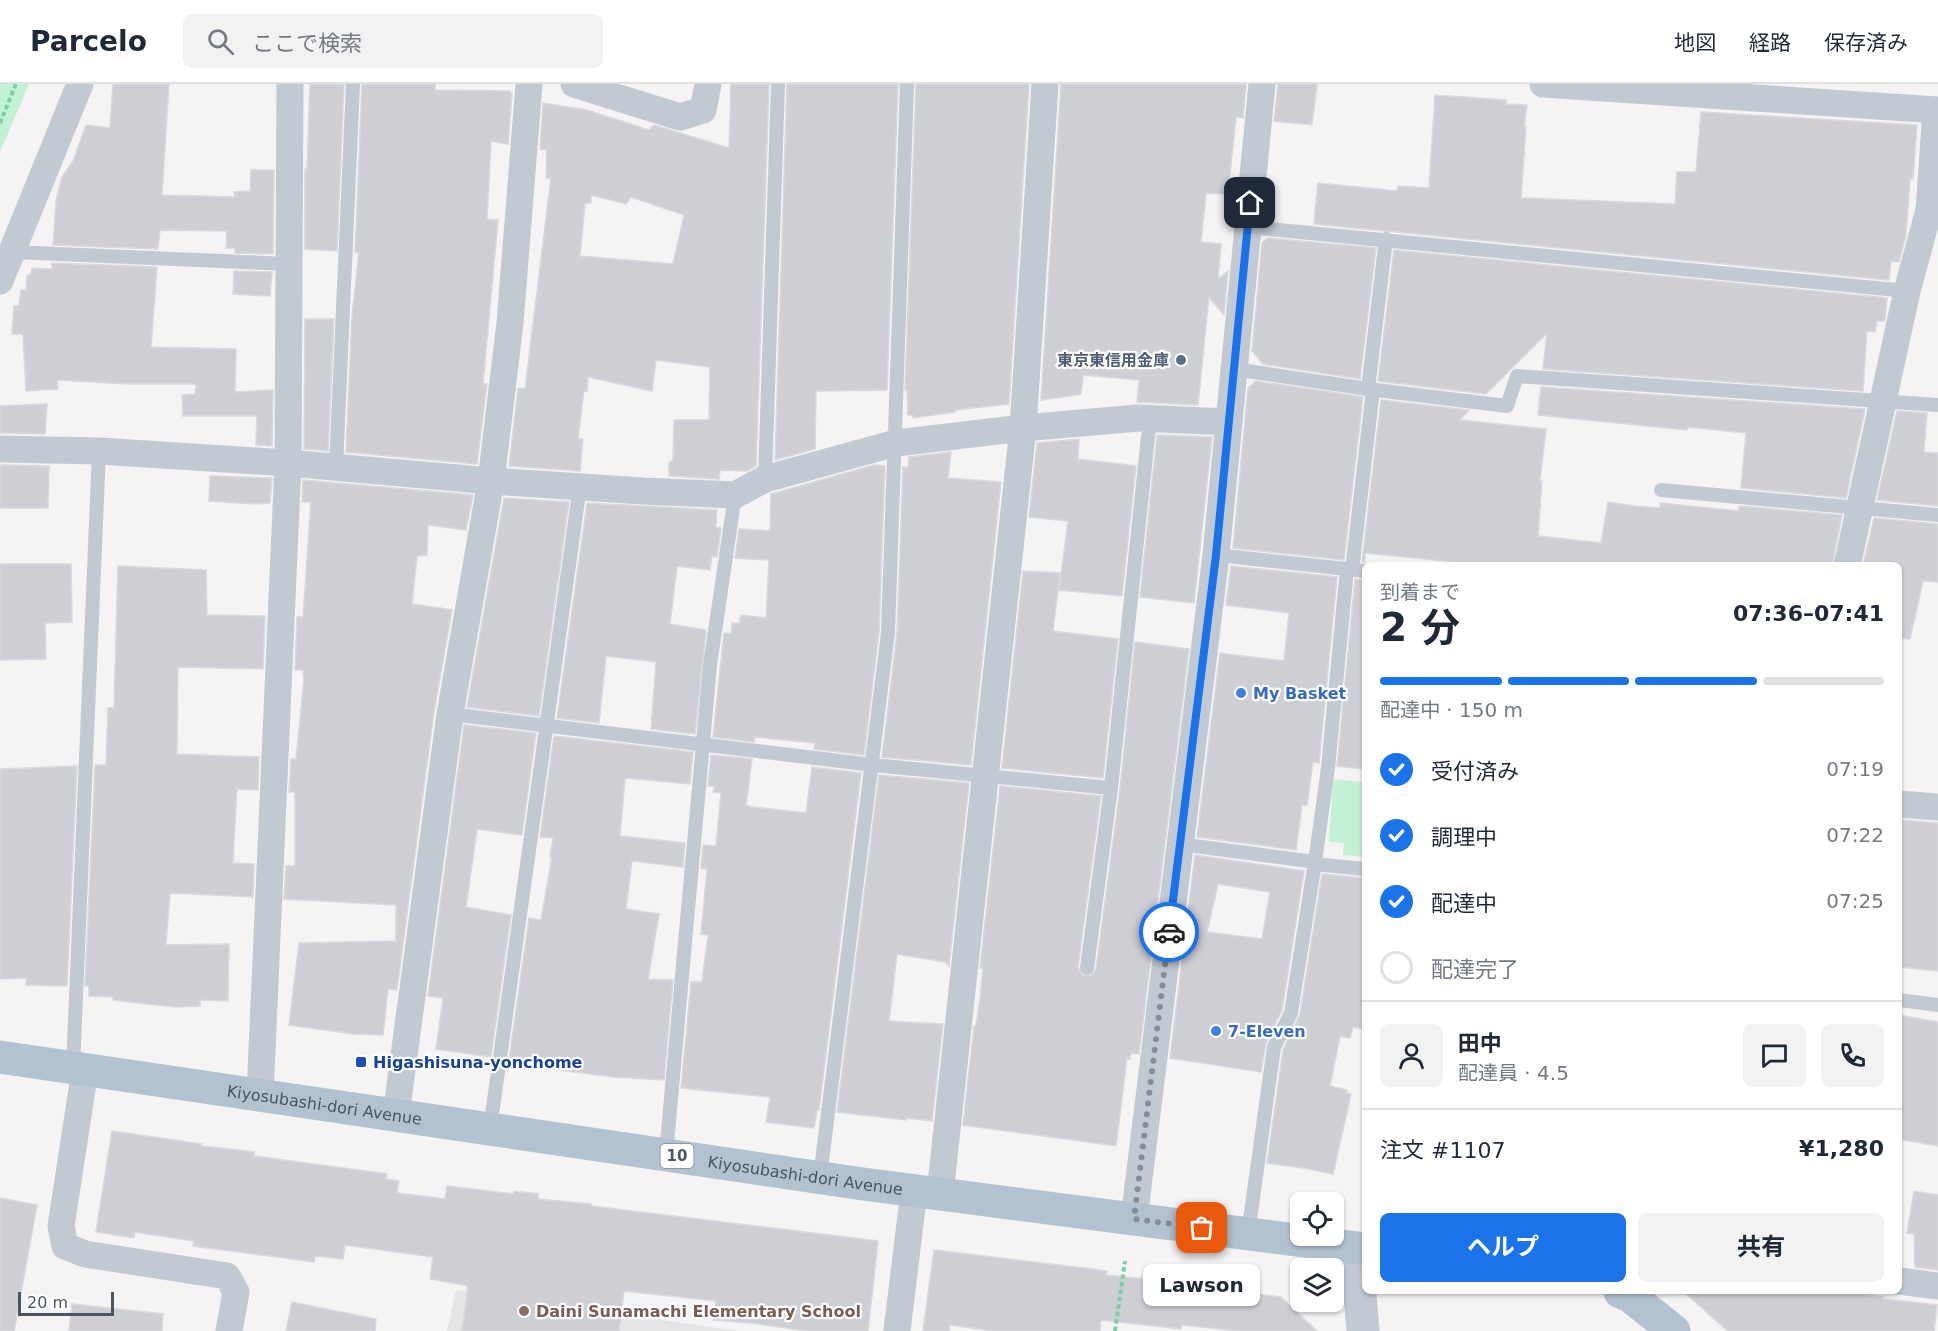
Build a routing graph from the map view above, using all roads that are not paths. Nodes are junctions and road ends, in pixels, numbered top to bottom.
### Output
1 (80, 84) edge
2 (290, 84) edge
3 (353, 84) edge
4 (529, 84) edge
5 (574, 84) edge
6 (708, 84) edge
7 (778, 84) edge
8 (907, 84) edge
9 (1045, 84) edge
10 (1262, 84) edge
11 (1543, 84) edge
12 (1631, 87) edge
13 (1722, 90) edge
14 (1937, 110) edge
15 (1248, 227) junction
16 (1386, 239) junction
17 (12, 252) junction
18 (289, 264) junction
19 (0, 281) edge
20 (1907, 291) junction
21 (1234, 369) junction
22 (1370, 389) junction
23 (1883, 401) junction
24 (1938, 405) edge
25 (1150, 418) junction
26 (1229, 422) junction
27 (1023, 428) junction
28 (896, 443) junction
29 (0, 449) edge
30 (99, 452) junction
31 (288, 463) junction
32 (336, 467) junction
33 (765, 479) junction
34 (491, 481) junction
35 (580, 486) junction
36 (1661, 490) dead end
37 (735, 495) junction
38 (1859, 509) junction
39 (1938, 515) edge
40 (1216, 555) junction
41 (1848, 562) edge
42 (1355, 570) edge
43 (450, 714) junction
44 (546, 724) junction
45 (703, 745) junction
46 (873, 765) junction
47 (986, 775) junction
48 (1112, 788) junction
49 (1902, 804) edge
50 (1938, 807) edge
51 (1180, 844) junction
52 (1315, 863) junction
53 (1362, 869) edge
54 (1087, 968) dead end
55 (1902, 1000) edge
56 (1938, 1005) edge
57 (0, 1057) edge
58 (79, 1069) junction
59 (260, 1095) junction
60 (396, 1115) junction
61 (490, 1129) junction
62 (666, 1154) junction
63 (820, 1177) junction
64 (927, 1192) junction
65 (1134, 1219) junction
66 (1248, 1234) junction
67 (1360, 1248) edge
68 (1902, 1281) edge
69 (1938, 1286) edge
70 (1625, 1294) edge
71 (228, 1331) edge
72 (897, 1331) edge
73 (1363, 1331) edge
74 (1674, 1331) edge

1 - 17 street
2 - 18 street
3 - 32 lane
4 - 34 street
5 - 6 street
7 - 33 lane
8 - 28 lane
9 - 27 street
10 - 15 street
11 - 12 street
12 - 13 street
13 - 14 street
14 - 20 street
15 - 16 lane
15 - 21 street
16 - 20 lane
16 - 22 lane
17 - 18 lane
17 - 19 street
18 - 31 street
20 - 23 street
21 - 22 lane
21 - 26 street
22 - 23 lane
22 - 42 lane
23 - 24 lane
23 - 38 street
25 - 26 street
25 - 27 street
25 - 48 lane
26 - 40 street
27 - 28 street
27 - 47 street
28 - 33 street
28 - 46 lane
29 - 30 street
30 - 31 street
30 - 58 lane
31 - 32 street
31 - 59 street
32 - 34 street
33 - 37 street
34 - 35 street
34 - 43 street
35 - 37 street
35 - 44 lane
36 - 38 lane
37 - 45 lane
38 - 39 lane
38 - 41 street
40 - 42 lane
40 - 51 street
42 - 52 lane
43 - 44 lane
43 - 60 street
44 - 45 lane
44 - 61 lane
45 - 46 lane
45 - 62 lane
46 - 47 lane
46 - 63 lane
47 - 48 lane
47 - 64 street
48 - 54 lane
49 - 50 street
51 - 52 lane
51 - 65 street
52 - 53 lane
52 - 66 lane
55 - 56 lane
57 - 58 main road, Kiyosubashi-dori Avenue / 10
58 - 59 main road, Kiyosubashi-dori Avenue / 10
58 - 71 street
59 - 60 main road, Kiyosubashi-dori Avenue / 10
60 - 61 main road, Kiyosubashi-dori Avenue / 10
61 - 62 main road, Kiyosubashi-dori Avenue / 10
62 - 63 main road, Kiyosubashi-dori Avenue / 10
63 - 64 main road, Kiyosubashi-dori Avenue / 10
64 - 65 main road, Kiyosubashi-dori Avenue / 10
64 - 72 street
65 - 66 main road, Kiyosubashi-dori Avenue / 10
66 - 67 main road, Kiyosubashi-dori Avenue / 10
67 - 73 street
68 - 69 street
70 - 74 main road

